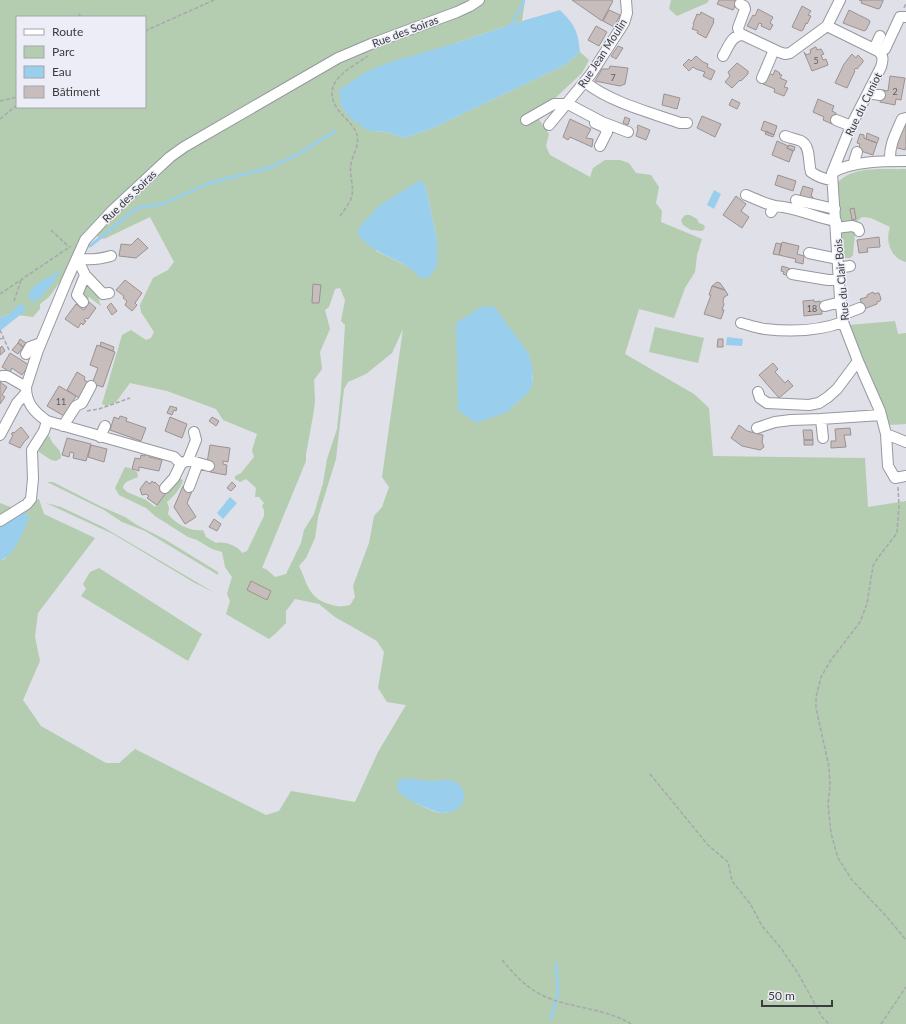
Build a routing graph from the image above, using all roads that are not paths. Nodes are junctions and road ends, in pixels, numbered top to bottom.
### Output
1 (479, 0) edge
2 (626, 0) edge
3 (840, 0) edge
4 (740, 4) dead end
5 (906, 17) edge
6 (827, 26) junction
7 (740, 35) junction
8 (880, 36) dead end
9 (774, 50) junction
10 (877, 51) junction
11 (723, 56) dead end
12 (762, 78) dead end
13 (585, 82) junction
14 (868, 93) junction
15 (880, 94) dead end
16 (568, 104) junction
17 (906, 118) edge
18 (526, 120) dead end
19 (836, 120) dead end
20 (687, 123) dead end
21 (549, 125) dead end
22 (851, 126) junction
23 (628, 132) dead end
24 (785, 136) dead end
25 (600, 146) dead end
26 (857, 152) dead end
27 (890, 161) junction
28 (906, 161) edge
29 (853, 165) junction
30 (832, 177) junction
31 (746, 195) dead end
32 (796, 200) dead end
33 (835, 209) junction
34 (836, 225) junction
35 (859, 231) dead end
36 (810, 253) dead end
37 (111, 256) dead end
38 (77, 258) junction
39 (838, 263) junction
40 (850, 266) dead end
41 (792, 274) dead end
42 (84, 275) junction
43 (839, 280) junction
44 (106, 297) dead end
45 (82, 302) dead end
46 (841, 302) junction
47 (825, 306) dead end
48 (860, 308) dead end
49 (843, 318) junction
50 (741, 323) dead end
51 (41, 343) junction
52 (26, 354) dead end
53 (858, 361) junction
54 (2, 376) dead end
55 (91, 386) dead end
56 (26, 390) junction
57 (758, 392) dead end
58 (881, 415) junction
59 (821, 419) junction
60 (46, 421) junction
61 (62, 426) junction
62 (105, 426) dead end
63 (757, 428) dead end
64 (194, 432) dead end
65 (886, 434) junction
66 (3, 435) edge
67 (100, 437) junction
68 (823, 438) dead end
69 (906, 442) edge
70 (189, 462) junction
71 (209, 466) dead end
72 (906, 476) edge
73 (189, 487) dead end
74 (165, 488) dead end
75 (0, 521) edge

1 - 38 street, Rue des Soiras
2 - 13 street, Rue Jean Moulin
3 - 6 street
4 - 7 street
5 - 10 street
6 - 9 street
6 - 10 street
7 - 9 street
7 - 11 street
8 - 10 street
9 - 12 street
10 - 14 street, Rue du Cuniot
13 - 16 street, Rue Jean Moulin
13 - 20 street
14 - 15 street
14 - 22 street, Rue du Cuniot
16 - 18 street
16 - 21 street, Rue Jean Moulin
16 - 23 street
16 - 25 street
17 - 27 street
19 - 22 street
22 - 30 street, Rue du Cuniot
24 - 30 street
26 - 29 street
27 - 28 street
27 - 29 street
29 - 30 street
30 - 33 street, Rue du Clair Bois
31 - 34 street
32 - 33 street
33 - 34 street, Rue du Clair Bois
34 - 35 street
34 - 39 street, Rue du Clair Bois
36 - 39 street
37 - 38 street
38 - 42 street
38 - 51 street, Rue des Soiras
39 - 40 street
39 - 43 street, Rue du Clair Bois
41 - 43 street
42 - 44 street
42 - 45 street
43 - 46 street, Rue du Clair Bois
46 - 47 street
46 - 49 street, Rue du Clair Bois
48 - 49 street
49 - 50 street
49 - 53 street, Rue du Clair Bois
51 - 52 street
51 - 56 street, Rue des Soiras
53 - 57 street
53 - 58 street, Rue du Clair Bois
54 - 56 street
55 - 61 street
56 - 60 street
56 - 66 street, Rue des Soiras
58 - 59 street
58 - 65 street, Rue du Clair Bois
59 - 63 street
59 - 68 street
60 - 61 street
60 - 75 street
61 - 67 street
62 - 67 street
64 - 70 street
65 - 69 street
65 - 72 street, Rue du Clair Bois
67 - 70 street
70 - 71 street
70 - 73 street
70 - 74 street

